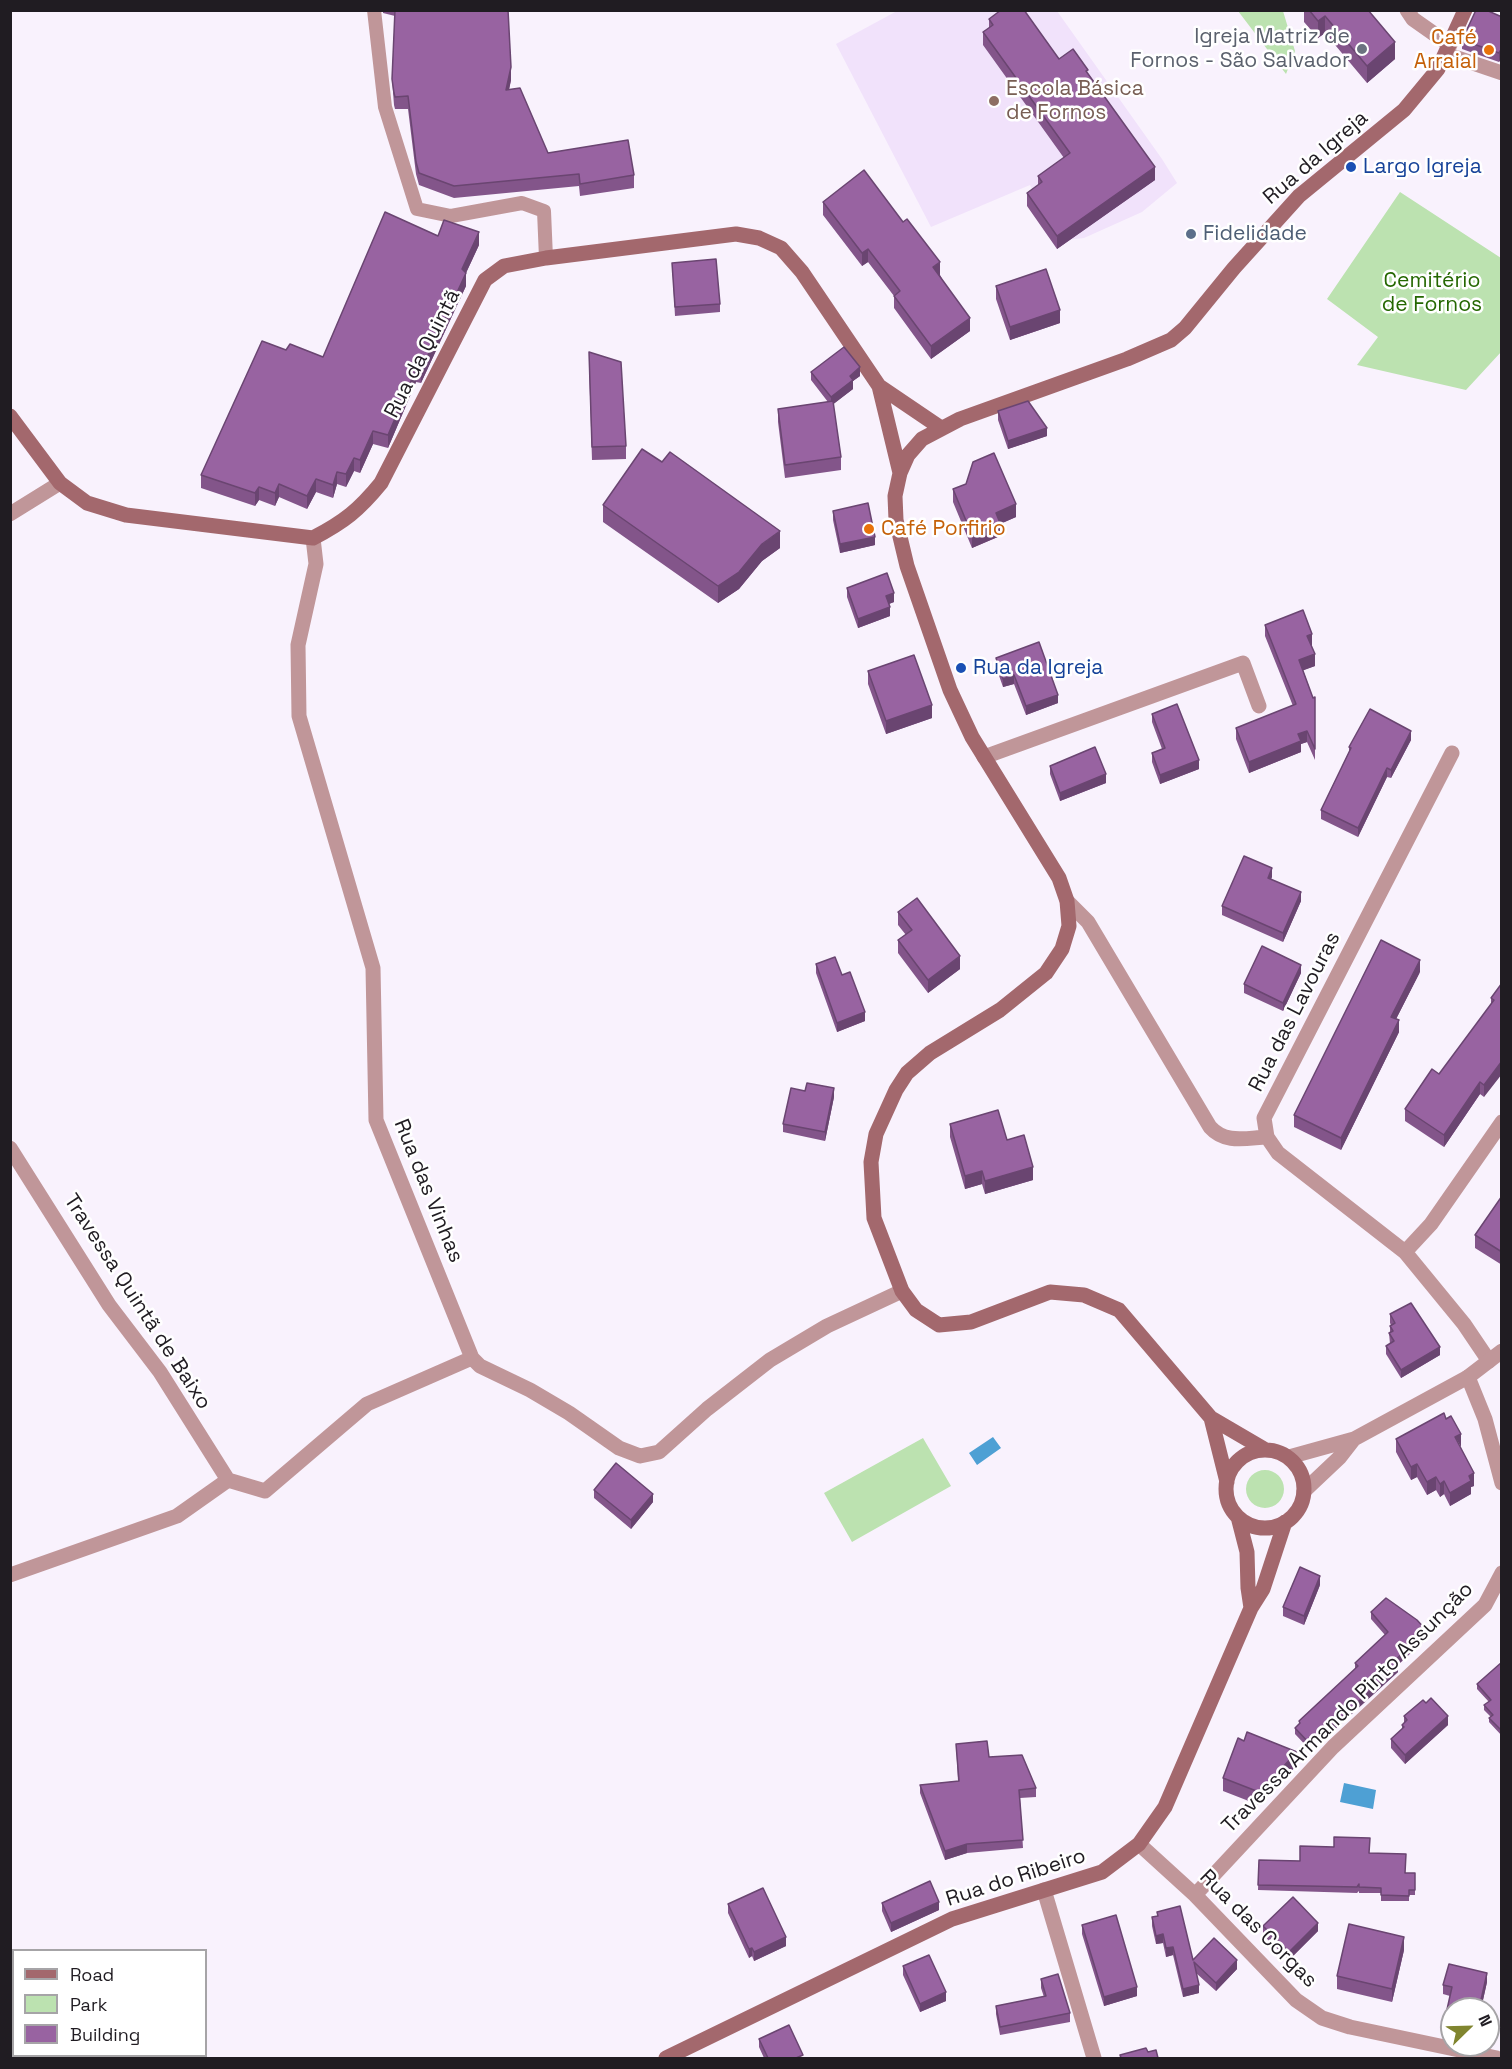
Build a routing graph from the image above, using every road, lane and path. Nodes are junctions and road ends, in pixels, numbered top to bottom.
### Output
1 (374, 10) edge
2 (1407, 10) edge
3 (1466, 10) edge
4 (1448, 50) junction
5 (1502, 73) edge
6 (546, 258) junction
7 (879, 386) junction
8 (10, 416) edge
9 (941, 428) junction
10 (900, 472) junction
11 (60, 483) junction
12 (10, 514) edge
13 (313, 538) junction
14 (1259, 706) dead end
15 (1452, 753) dead end
16 (984, 757) junction
17 (1067, 901) junction
18 (1502, 1122) edge
19 (1267, 1137) junction
20 (10, 1148) edge
21 (1405, 1252) junction
22 (902, 1290) junction
23 (1495, 1356) edge
24 (472, 1358) junction
25 (1468, 1377) junction
26 (1211, 1418) junction
27 (1354, 1439) junction
28 (1264, 1449) junction
29 (1289, 1457) junction
30 (228, 1480) junction
31 (1227, 1482) junction
32 (1502, 1483) edge
33 (1304, 1491) junction
34 (1238, 1517) junction
35 (1285, 1522) junction
36 (1502, 1573) edge
37 (10, 1575) edge
38 (1251, 1608) junction
39 (1138, 1844) junction
40 (1044, 1890) junction
41 (1195, 1895) junction
42 (666, 2058) edge
43 (1094, 2058) edge
44 (1497, 2058) edge

1 - 6 lane
2 - 4 street
3 - 4 main road, Rua da Igreja
4 - 5 street
4 - 9 main road, Rua da Igreja
6 - 7 main road, Rua da Quintã
6 - 13 main road, Rua da Quintã
7 - 9 main road, Rua da Quintã
7 - 10 main road, Rua da Quintã
8 - 11 main road
9 - 10 main road, Rua da Igreja
10 - 16 main road, Rua da Igreja
11 - 12 street
11 - 13 main road
13 - 24 street, Rua das Vinhas
14 - 16 street
15 - 19 street, Rua das Lavouras
16 - 17 main road, Rua da Igreja
17 - 19 street
17 - 22 main road, Rua da Igreja
18 - 21 street
19 - 21 street
20 - 30 street, Travessa Quintã de Baixo
21 - 23 street
22 - 24 street
22 - 26 main road, Rua da Igreja
23 - 25 street
24 - 30 street
25 - 27 street
25 - 32 street
26 - 28 main road, Rua da Igreja
26 - 31 main road, Rua da Igreja
27 - 29 street
27 - 33 street
28 - 29 main road
28 - 31 main road
29 - 33 main road
30 - 37 street
31 - 34 main road
33 - 35 main road
34 - 35 main road
34 - 38 main road, Rua do Ribeiro
35 - 38 main road, Rua do Ribeiro
36 - 41 street, Travessa Armando Pinto Assunção
38 - 39 main road, Rua do Ribeiro
39 - 40 main road, Rua do Ribeiro
39 - 41 street, Rua das Corgas
40 - 42 main road, Rua do Ribeiro
40 - 43 street
41 - 44 street, Rua das Corgas

